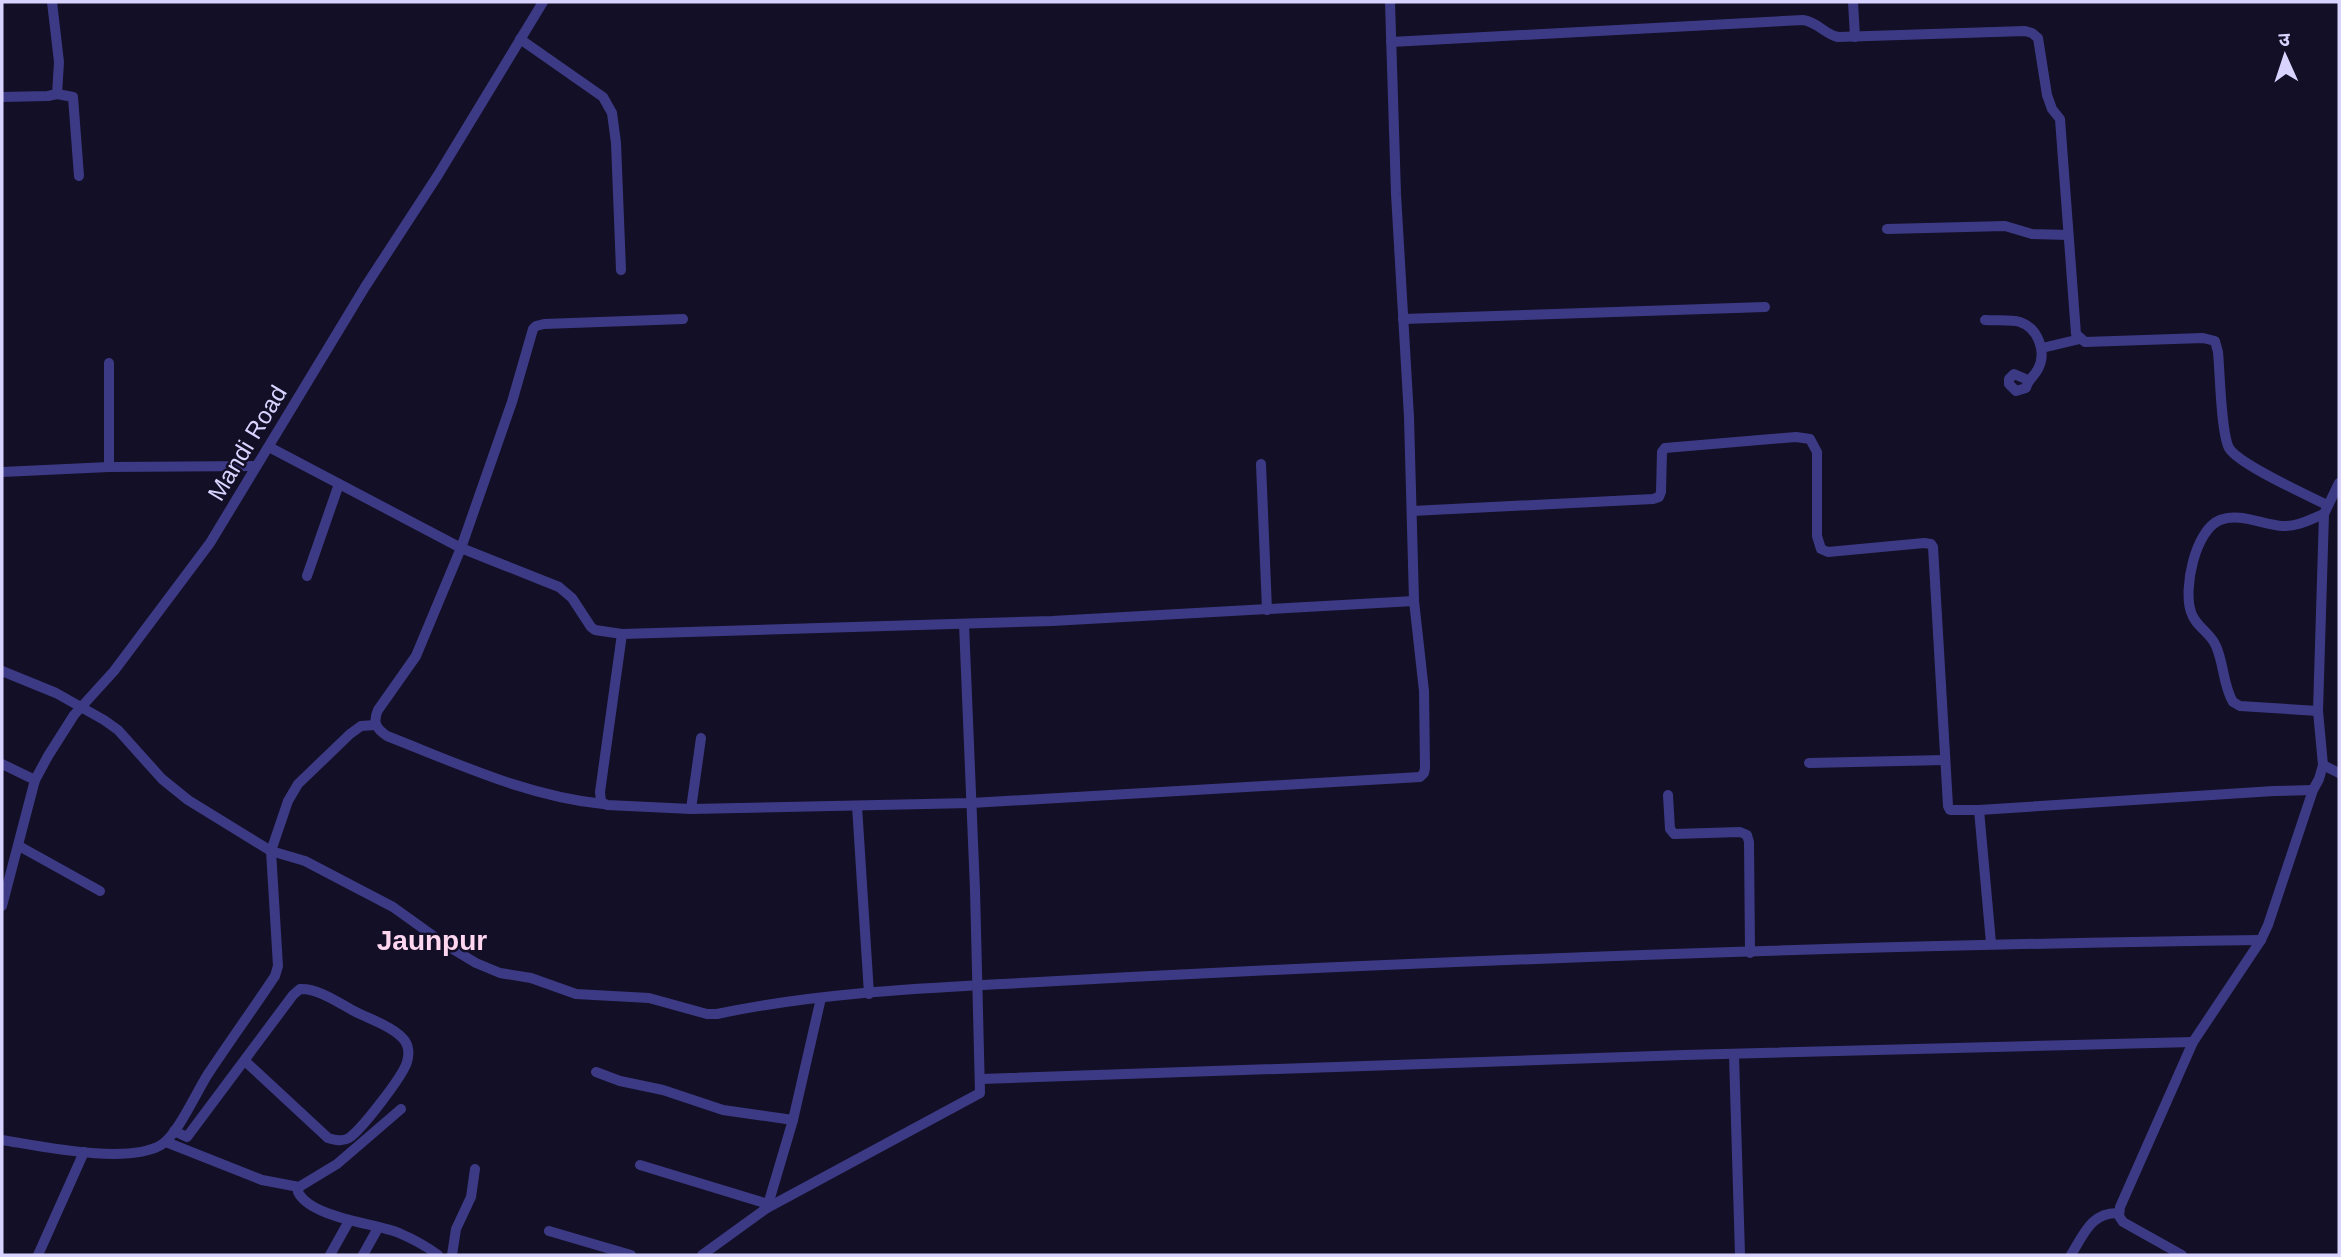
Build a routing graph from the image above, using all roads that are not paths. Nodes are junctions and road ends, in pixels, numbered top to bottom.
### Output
1 (52, 2) edge
2 (543, 2) edge
3 (1390, 2) edge
4 (1853, 2) edge
5 (1855, 37) junction
6 (520, 39) junction
7 (1391, 42) junction
8 (57, 94) junction
9 (2, 97) edge
10 (79, 176) dead end
11 (1887, 229) dead end
12 (2068, 235) junction
13 (621, 270) dead end
14 (1765, 307) dead end
15 (683, 319) dead end
16 (1403, 319) junction
17 (1985, 320) dead end
18 (2080, 339) junction
19 (2042, 348) junction
20 (109, 363) dead end
21 (2028, 380) dead end
22 (268, 447) junction
23 (1261, 464) dead end
24 (256, 466) junction
25 (109, 467) junction
26 (2, 472) edge
27 (2339, 483) edge
28 (339, 484) junction
29 (2325, 509) junction
30 (1412, 511) junction
31 (461, 548) junction
32 (307, 576) dead end
33 (1414, 601) junction
34 (1267, 610) junction
35 (964, 624) junction
36 (622, 634) junction
37 (2, 671) edge
38 (81, 706) junction
39 (2318, 711) junction
40 (376, 725) junction
41 (701, 738) dead end
42 (1945, 760) junction
43 (1809, 763) dead end
44 (2, 764) edge
45 (2323, 765) junction
46 (2339, 773) edge
47 (35, 780) junction
48 (2313, 790) junction
49 (1668, 795) dead end
50 (971, 803) junction
51 (603, 804) junction
52 (857, 806) junction
53 (691, 809) junction
54 (1979, 810) junction
55 (19, 846) junction
56 (271, 851) junction
57 (100, 891) dead end
58 (2, 906) edge
59 (2260, 940) junction
60 (1991, 943) junction
61 (1750, 953) junction
62 (978, 985) junction
63 (869, 994) junction
64 (821, 998) junction
65 (2193, 1042) junction
66 (1734, 1055) junction
67 (245, 1061) junction
68 (596, 1072) dead end
69 (981, 1079) junction
70 (401, 1109) dead end
71 (793, 1121) junction
72 (174, 1131) junction
73 (2, 1140) edge
74 (166, 1142) junction
75 (84, 1152) junction
76 (640, 1165) dead end
77 (475, 1169) dead end
78 (299, 1186) junction
79 (767, 1206) junction
80 (2119, 1213) junction
81 (349, 1221) junction
82 (378, 1228) junction
83 (549, 1231) dead end
84 (719, 1250) edge
85 (38, 1255) edge
86 (330, 1255) edge
87 (363, 1255) edge
88 (438, 1255) edge
89 (452, 1255) edge
90 (631, 1255) edge
91 (702, 1255) edge
92 (1740, 1255) edge
93 (2071, 1255) edge
94 (2182, 1255) edge

1 - 8 street
2 - 6 street, Mandi Road
3 - 7 street
4 - 5 street
5 - 7 street
5 - 12 street
6 - 13 street
6 - 22 street, Mandi Road
7 - 16 street
8 - 9 street
8 - 10 street
11 - 12 street
12 - 18 street
14 - 16 street
15 - 31 street
16 - 30 street
17 - 19 street
18 - 19 street
18 - 29 street
19 - 21 street
20 - 25 street
22 - 24 street, Mandi Road
22 - 28 street
23 - 34 street
24 - 25 street
24 - 38 street, Mandi Road
25 - 26 street
27 - 29 street
28 - 31 street
28 - 32 street
29 - 39 street
29 - 39 street
30 - 33 street
30 - 42 street
31 - 36 street
31 - 40 street
33 - 34 street
33 - 50 street
34 - 35 street
35 - 36 street
35 - 50 street
36 - 51 street
37 - 38 street
38 - 47 street, Mandi Road
38 - 56 street
39 - 45 street
40 - 51 street
40 - 56 street
41 - 53 street
42 - 43 street
42 - 54 street
44 - 47 street
45 - 46 street
45 - 48 street
47 - 55 street, Mandi Road
48 - 54 street
48 - 59 street
49 - 61 street
50 - 52 street
50 - 62 street
51 - 53 street
52 - 53 street
52 - 63 street
54 - 60 street
55 - 57 street
55 - 58 street, Mandi Road
56 - 64 street
56 - 72 street
59 - 60 street
59 - 65 street
60 - 61 street
61 - 62 street
62 - 63 street
62 - 69 street
63 - 64 street
64 - 71 street
65 - 66 street
65 - 80 street
66 - 69 street
66 - 92 street
67 - 67 street
67 - 72 street
68 - 71 street
69 - 79 street
70 - 78 street
71 - 79 street
72 - 74 street
73 - 75 street
74 - 75 street
74 - 78 street
75 - 85 street
76 - 79 street
77 - 89 street
78 - 81 street
79 - 84 street
80 - 93 street
80 - 94 street
81 - 82 street
81 - 86 street
82 - 87 street
82 - 88 street
83 - 90 street
84 - 91 street

